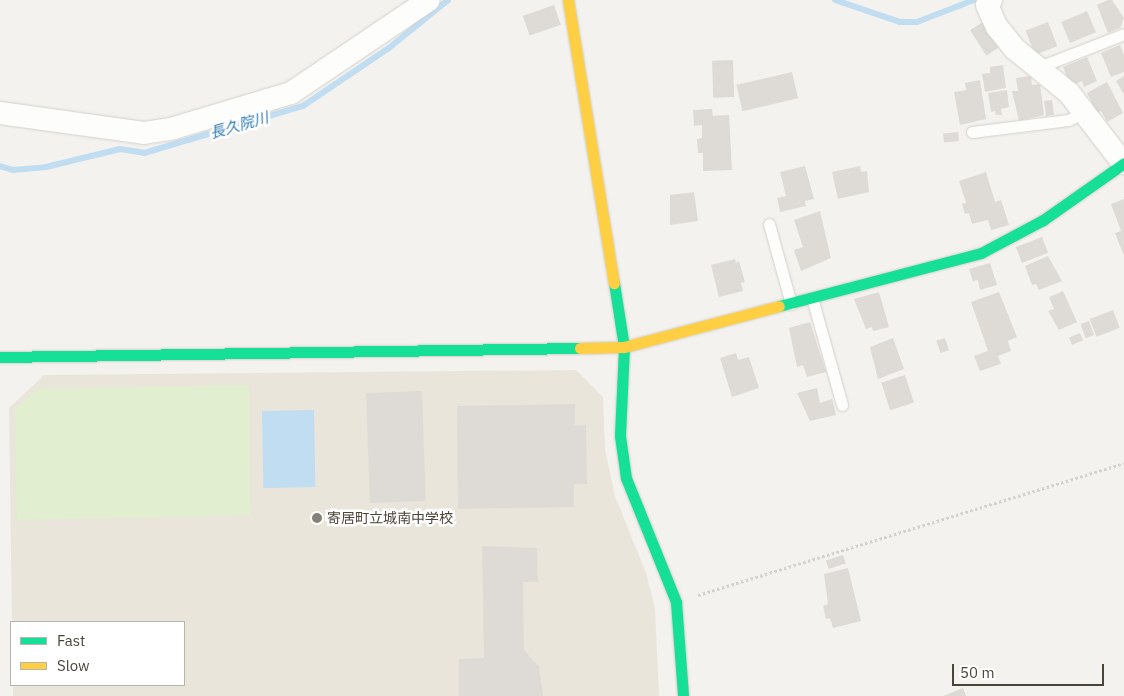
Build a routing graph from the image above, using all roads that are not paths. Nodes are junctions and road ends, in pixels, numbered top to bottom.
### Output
1 (429, 0) edge
2 (568, 0) edge
3 (991, 0) edge
4 (1124, 34) edge
5 (1039, 67) junction
6 (0, 112) edge
7 (1084, 112) junction
8 (972, 132) dead end
9 (1124, 163) edge
10 (770, 224) dead end
11 (812, 298) junction
12 (791, 304) junction
13 (624, 347) junction
14 (0, 357) edge
15 (842, 405) dead end
16 (683, 696) edge

1 - 6 street
2 - 13 street
3 - 5 street
4 - 5 lane
5 - 7 street
7 - 8 lane
7 - 9 street
9 - 11 street
10 - 12 lane
11 - 12 street
11 - 15 lane
12 - 13 street
13 - 14 street
13 - 16 street

